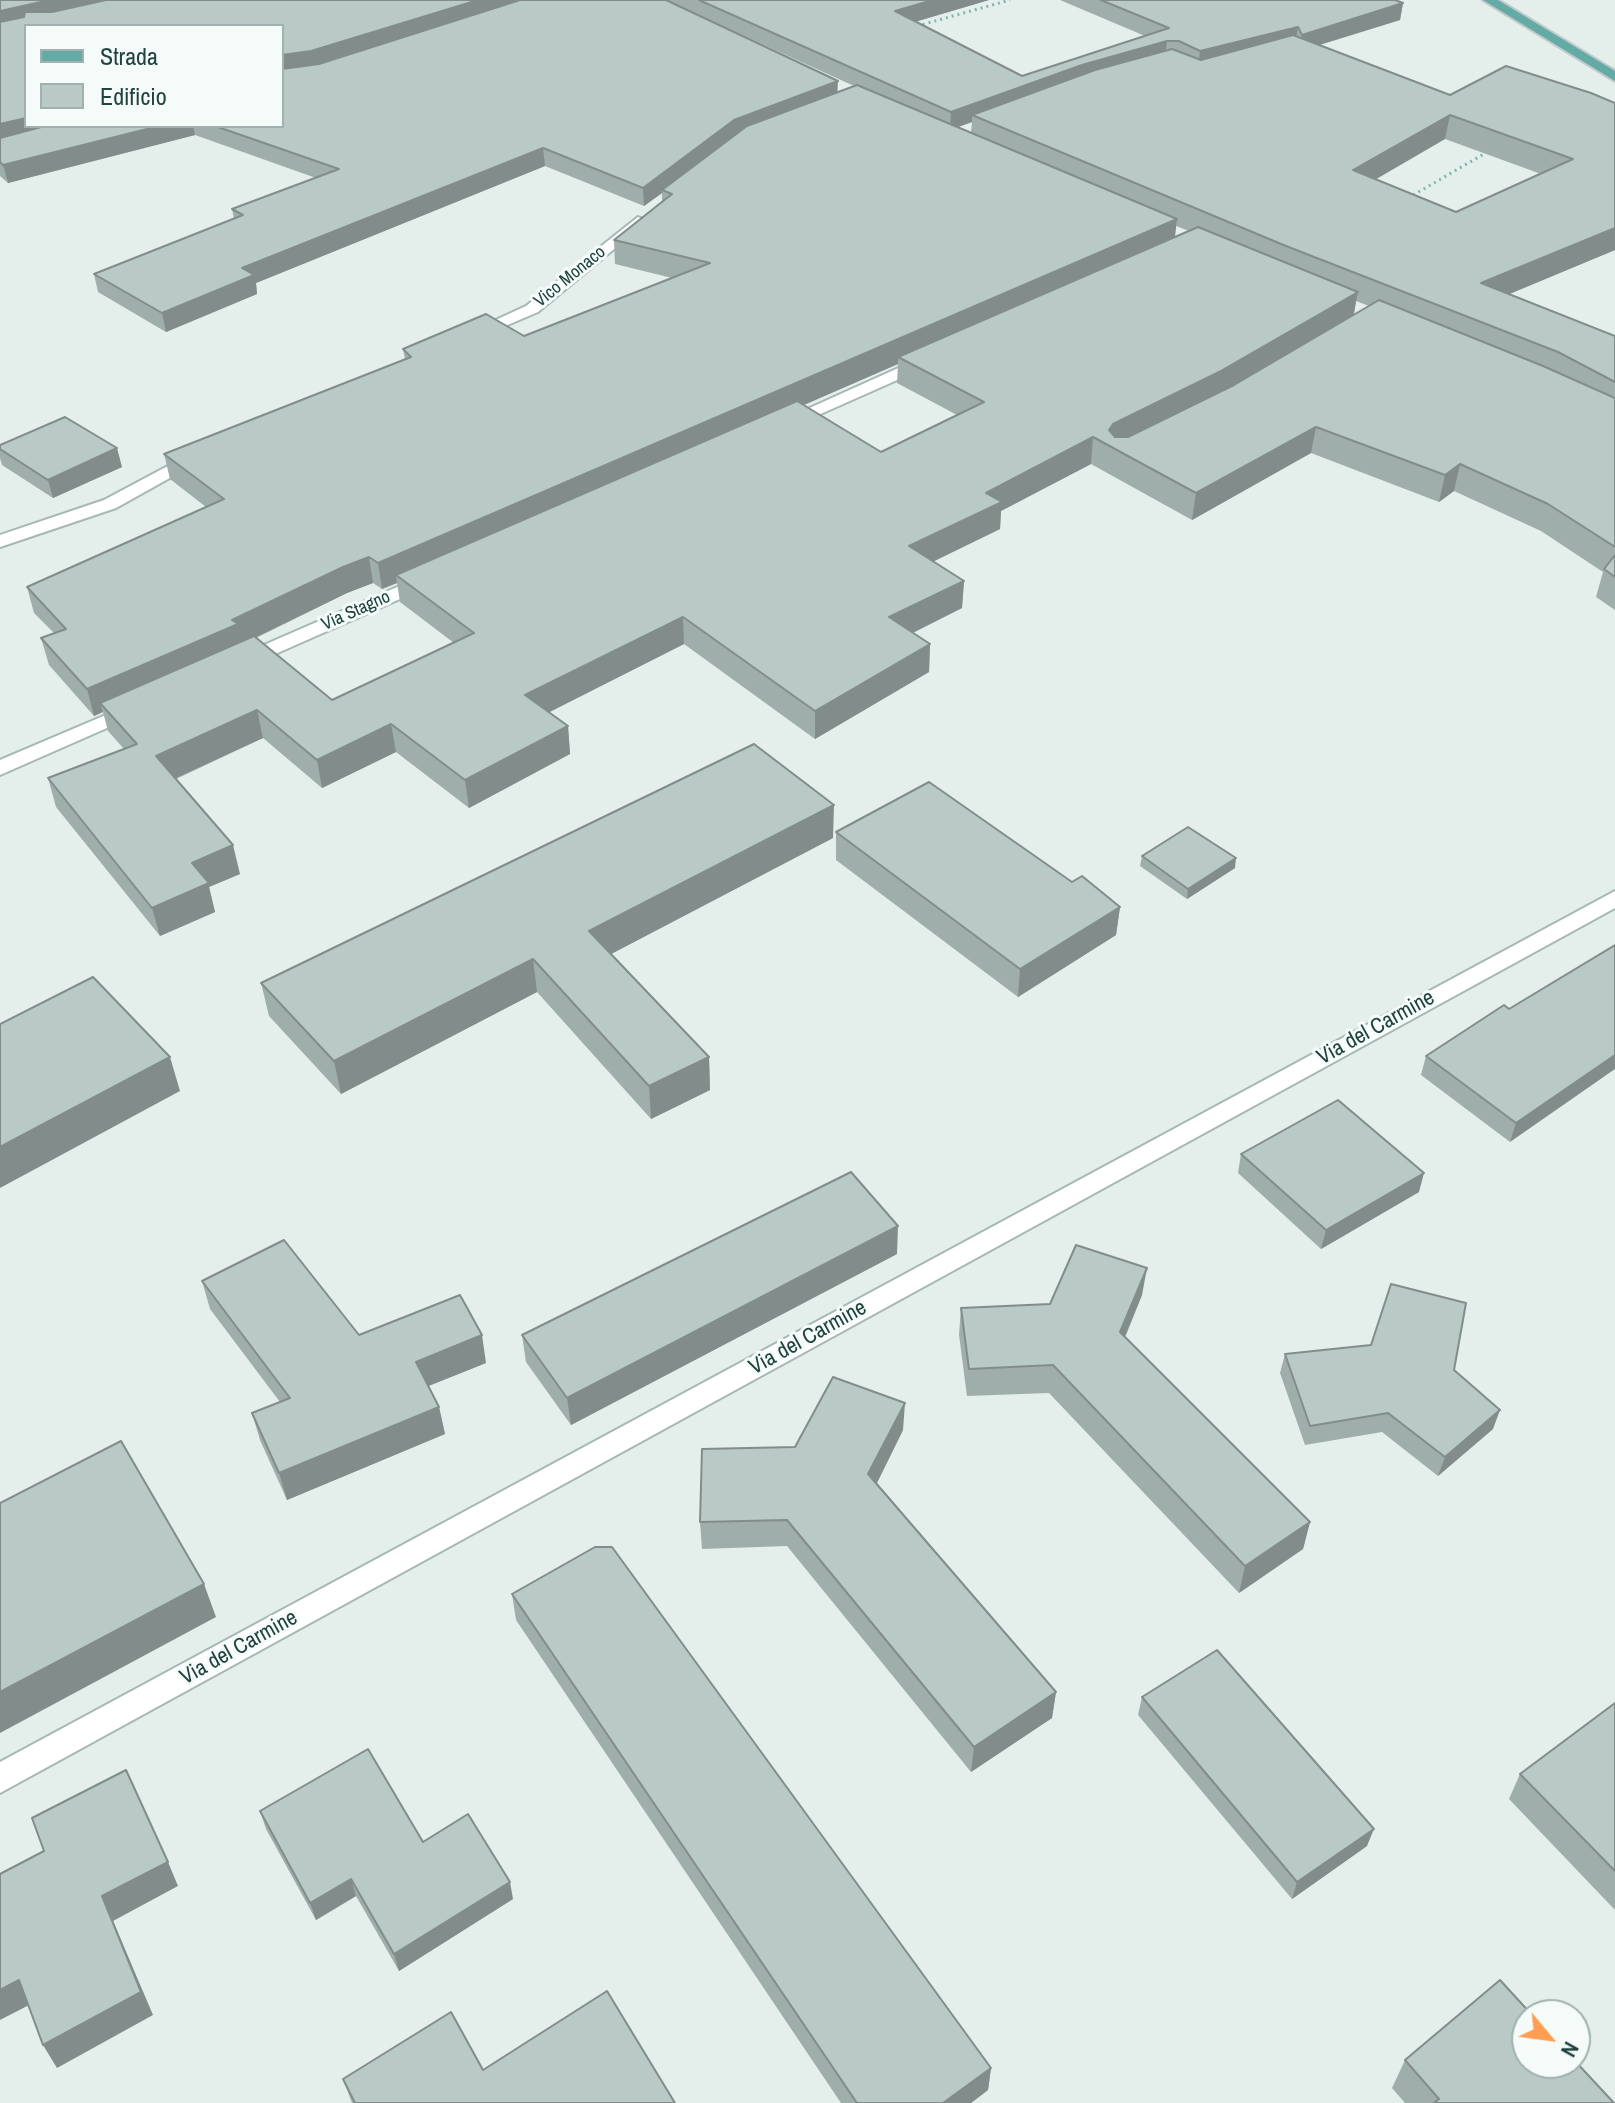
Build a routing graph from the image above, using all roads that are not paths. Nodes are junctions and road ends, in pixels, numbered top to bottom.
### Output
1 (1489, 0) edge
2 (1615, 77) edge
3 (655, 208) edge
4 (461, 340) edge
5 (947, 352) edge
6 (772, 429) edge
7 (218, 447) edge
8 (0, 541) edge
9 (452, 569) edge
10 (219, 672) edge
11 (146, 704) edge
12 (0, 768) edge
13 (1615, 898) edge
14 (0, 1778) edge

1 - 2 main road
3 - 4 street, Vico Monaco
5 - 6 street
7 - 8 street
9 - 10 street, Via Stagno
11 - 12 street
13 - 14 street, Via del Carmine

